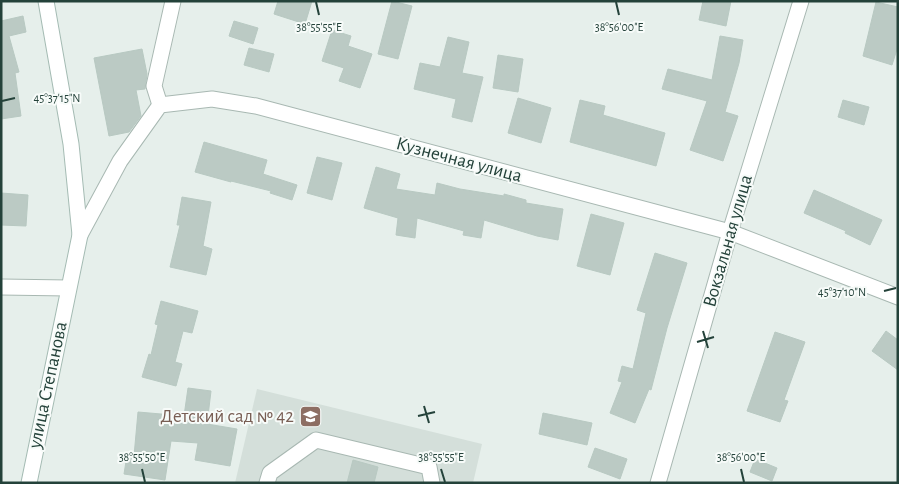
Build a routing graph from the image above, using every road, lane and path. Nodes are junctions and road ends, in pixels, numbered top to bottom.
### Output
1 (46, 1) edge
2 (173, 1) edge
3 (801, 1) edge
4 (160, 104) junction
5 (730, 232) junction
6 (80, 235) junction
7 (1, 287) edge
8 (68, 288) junction
9 (898, 297) edge
10 (29, 483) edge
11 (267, 483) edge
12 (432, 483) edge
13 (658, 483) edge

1 - 6 street
2 - 4 street
3 - 5 street, Вокзальная улица
4 - 5 street, Кузнечная улица
4 - 6 street
5 - 9 street, Кузнечная улица
5 - 13 street, Вокзальная улица
6 - 8 street, улица Степанова
7 - 8 street
8 - 10 street, улица Степанова
11 - 12 street

